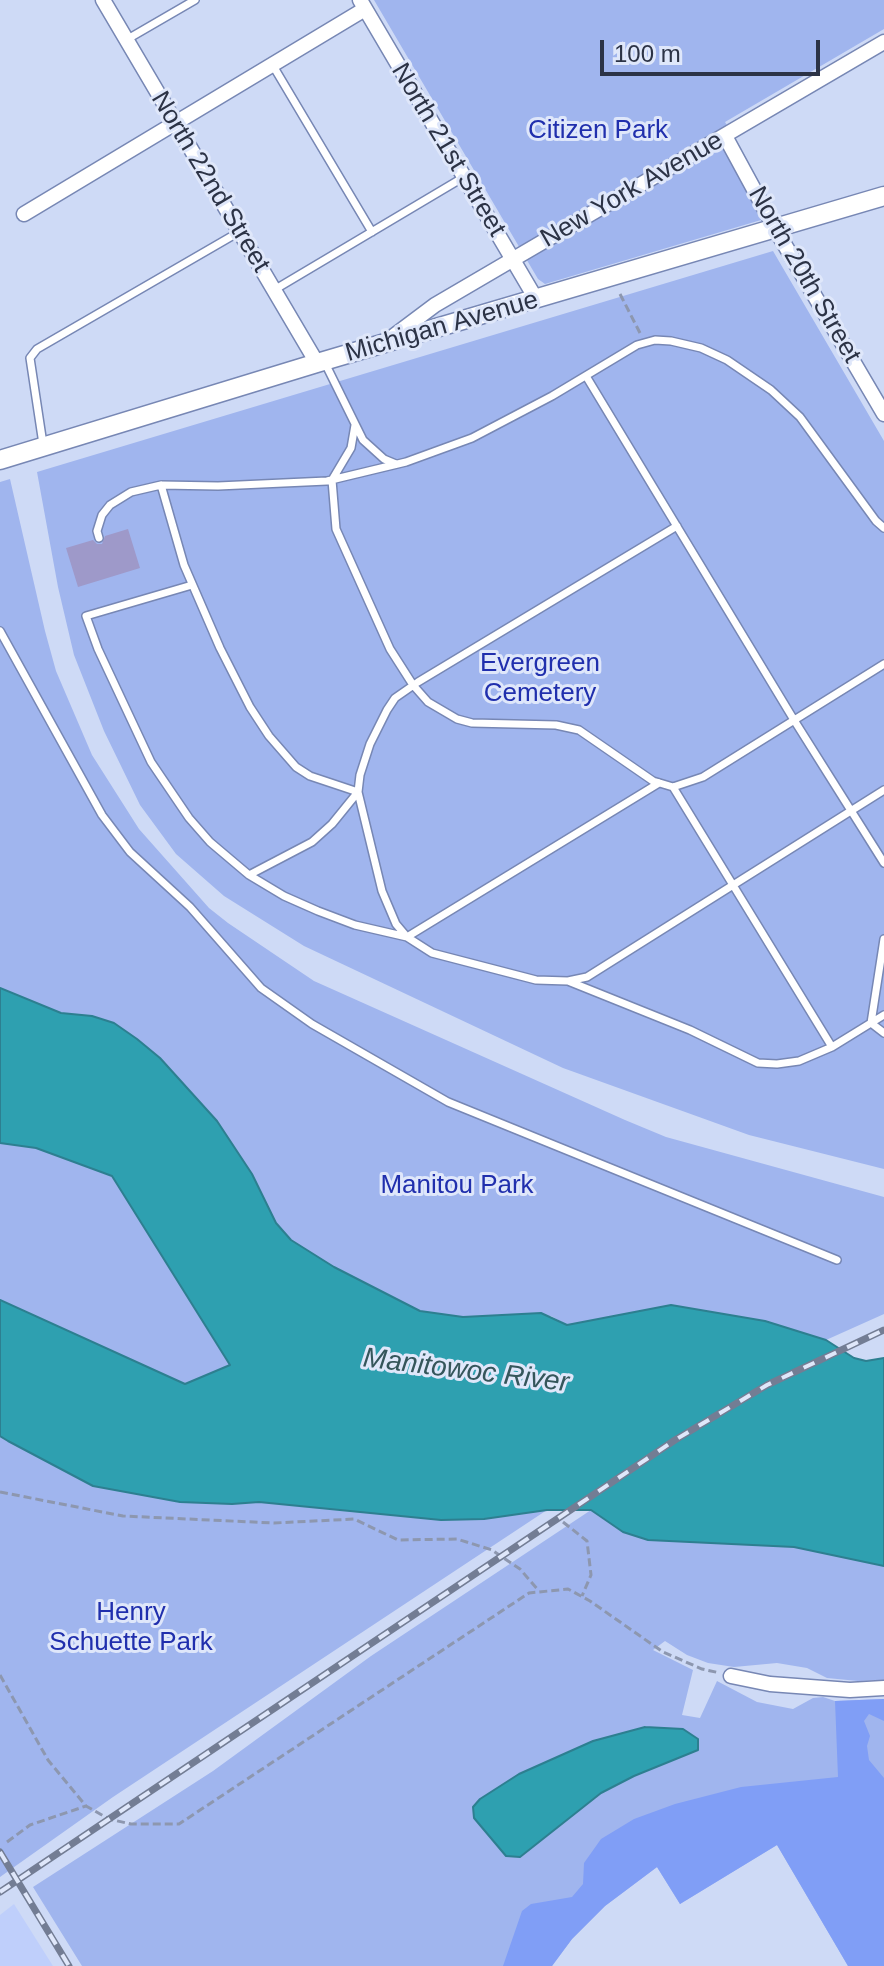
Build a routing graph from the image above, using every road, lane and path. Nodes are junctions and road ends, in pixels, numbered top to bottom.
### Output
1 (103, 0) edge
2 (195, 0) edge
3 (362, 4) edge
4 (126, 40) junction
5 (884, 42) edge
6 (272, 64) junction
7 (175, 122) junction
8 (725, 136) junction
9 (464, 177) junction
10 (884, 196) edge
11 (24, 214) dead end
12 (776, 230) junction
13 (239, 232) junction
14 (372, 232) junction
15 (513, 260) junction
16 (274, 290) junction
17 (620, 294) dead end
18 (536, 299) junction
19 (645, 342) junction
20 (384, 344) junction
21 (321, 362) junction
22 (586, 376) junction
23 (884, 414) edge
24 (355, 425) junction
25 (43, 447) junction
26 (0, 460) edge
27 (396, 464) junction
28 (332, 480) junction
29 (161, 485) junction
30 (677, 526) junction
31 (884, 528) edge
32 (99, 538) dead end
33 (192, 585) junction
34 (0, 631) edge
35 (884, 664) edge
36 (413, 685) junction
37 (794, 720) junction
38 (659, 783) junction
39 (673, 787) junction
40 (884, 790) edge
41 (358, 792) junction
42 (851, 810) junction
43 (884, 863) edge
44 (249, 875) junction
45 (733, 886) junction
46 (407, 937) junction
47 (884, 939) edge
48 (568, 981) junction
49 (884, 1015) edge
50 (871, 1023) junction
51 (884, 1033) edge
52 (832, 1047) junction
53 (837, 1260) dead end
54 (0, 1492) edge
55 (563, 1522) dead end
56 (539, 1592) junction
57 (582, 1596) junction
58 (0, 1675) edge
59 (731, 1676) joint
60 (884, 1688) edge
61 (86, 1806) junction
62 (7, 1842) dead end

1 - 4 street, North 22nd Street
2 - 4 lane
3 - 6 street
3 - 9 street, North 21st Street
4 - 7 street, North 22nd Street
5 - 8 street, New York Avenue
6 - 7 street
6 - 14 lane
7 - 11 street
7 - 13 street, North 22nd Street
8 - 12 street, North 20th Street
8 - 15 street, New York Avenue
9 - 14 lane
9 - 15 street, North 21st Street
10 - 12 street, Michigan Avenue
12 - 18 street, Michigan Avenue
12 - 23 street, North 20th Street
13 - 16 street, North 22nd Street
13 - 25 lane
14 - 16 lane
15 - 18 street, North 21st Street
15 - 20 street, New York Avenue
16 - 21 street, North 22nd Street
17 - 19 path
18 - 20 street, Michigan Avenue
19 - 22 lane
19 - 31 lane
20 - 21 street, Michigan Avenue
21 - 24 lane
21 - 25 street, Michigan Avenue
22 - 27 lane
22 - 30 lane
24 - 27 lane
24 - 28 lane
25 - 26 street, Michigan Avenue
27 - 28 lane
28 - 29 lane
28 - 36 lane
29 - 32 lane
29 - 33 lane
30 - 36 lane
30 - 37 lane
33 - 41 lane
33 - 44 lane
34 - 53 lane
35 - 37 lane
36 - 38 lane
36 - 41 lane
37 - 39 lane
37 - 42 lane
38 - 39 lane
38 - 46 lane
39 - 45 lane
40 - 42 lane
41 - 44 lane
41 - 46 lane
42 - 43 lane
42 - 45 lane
44 - 46 lane
45 - 48 lane
45 - 52 lane
46 - 48 lane
47 - 50 lane
48 - 52 lane
49 - 50 lane
50 - 51 lane
50 - 52 lane
54 - 56 path
55 - 57 path
56 - 57 path
56 - 61 path
57 - 59 path
58 - 61 path
59 - 60 street
61 - 62 path

